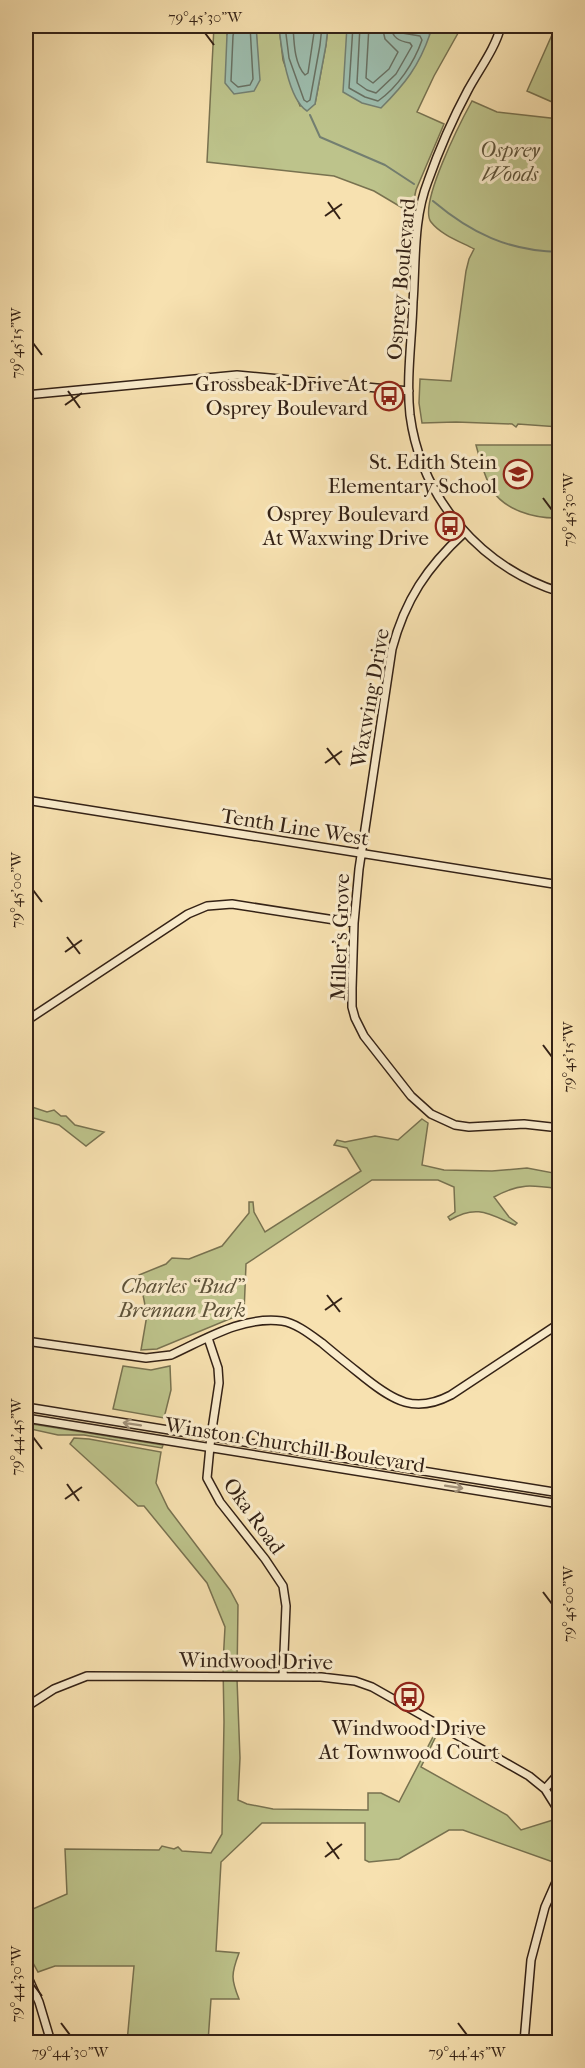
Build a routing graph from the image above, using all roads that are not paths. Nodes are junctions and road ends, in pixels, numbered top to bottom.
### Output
1 (501, 26) edge
2 (409, 391) junction
3 (26, 395) edge
4 (465, 532) junction
5 (560, 592) edge
6 (26, 800) edge
7 (362, 854) junction
8 (560, 885) edge
9 (354, 923) junction
10 (26, 1021) edge
11 (560, 1128) edge
12 (560, 1323) edge
13 (208, 1338) junction
14 (26, 1341) edge
15 (26, 1407) edge
16 (26, 1418) edge
17 (211, 1437) junction
18 (209, 1448) junction
19 (560, 1493) edge
20 (560, 1504) edge
21 (283, 1676) junction
22 (26, 1707) edge
23 (560, 1772) edge
24 (545, 1790) junction
25 (560, 1813) edge
26 (560, 1873) edge
27 (26, 1973) edge
28 (51, 2043) edge
29 (524, 2043) edge

1 - 2 street, Osprey Boulevard
2 - 3 street
2 - 4 street, Osprey Boulevard
4 - 5 street, Osprey Boulevard
4 - 7 street, Waxwing Drive
6 - 7 street, Tenth Line West
7 - 8 street, Tenth Line West
7 - 9 street, Miller's Grove
9 - 10 street
9 - 11 street, Miller's Grove
12 - 13 street
13 - 14 street
13 - 17 street, Oka Road
17 -> 15 street, Winston Churchill Boulevard
16 - 18 street, Winston Churchill Boulevard
17 - 18 street, Oka Road
17 - 19 street, Winston Churchill Boulevard
18 -> 20 street, Winston Churchill Boulevard
18 - 21 street, Oka Road
21 - 22 street, Windwood Drive
21 - 24 street, Windwood Drive
23 - 24 street
24 - 25 street, Windwood Drive
26 - 29 street
27 - 28 street

